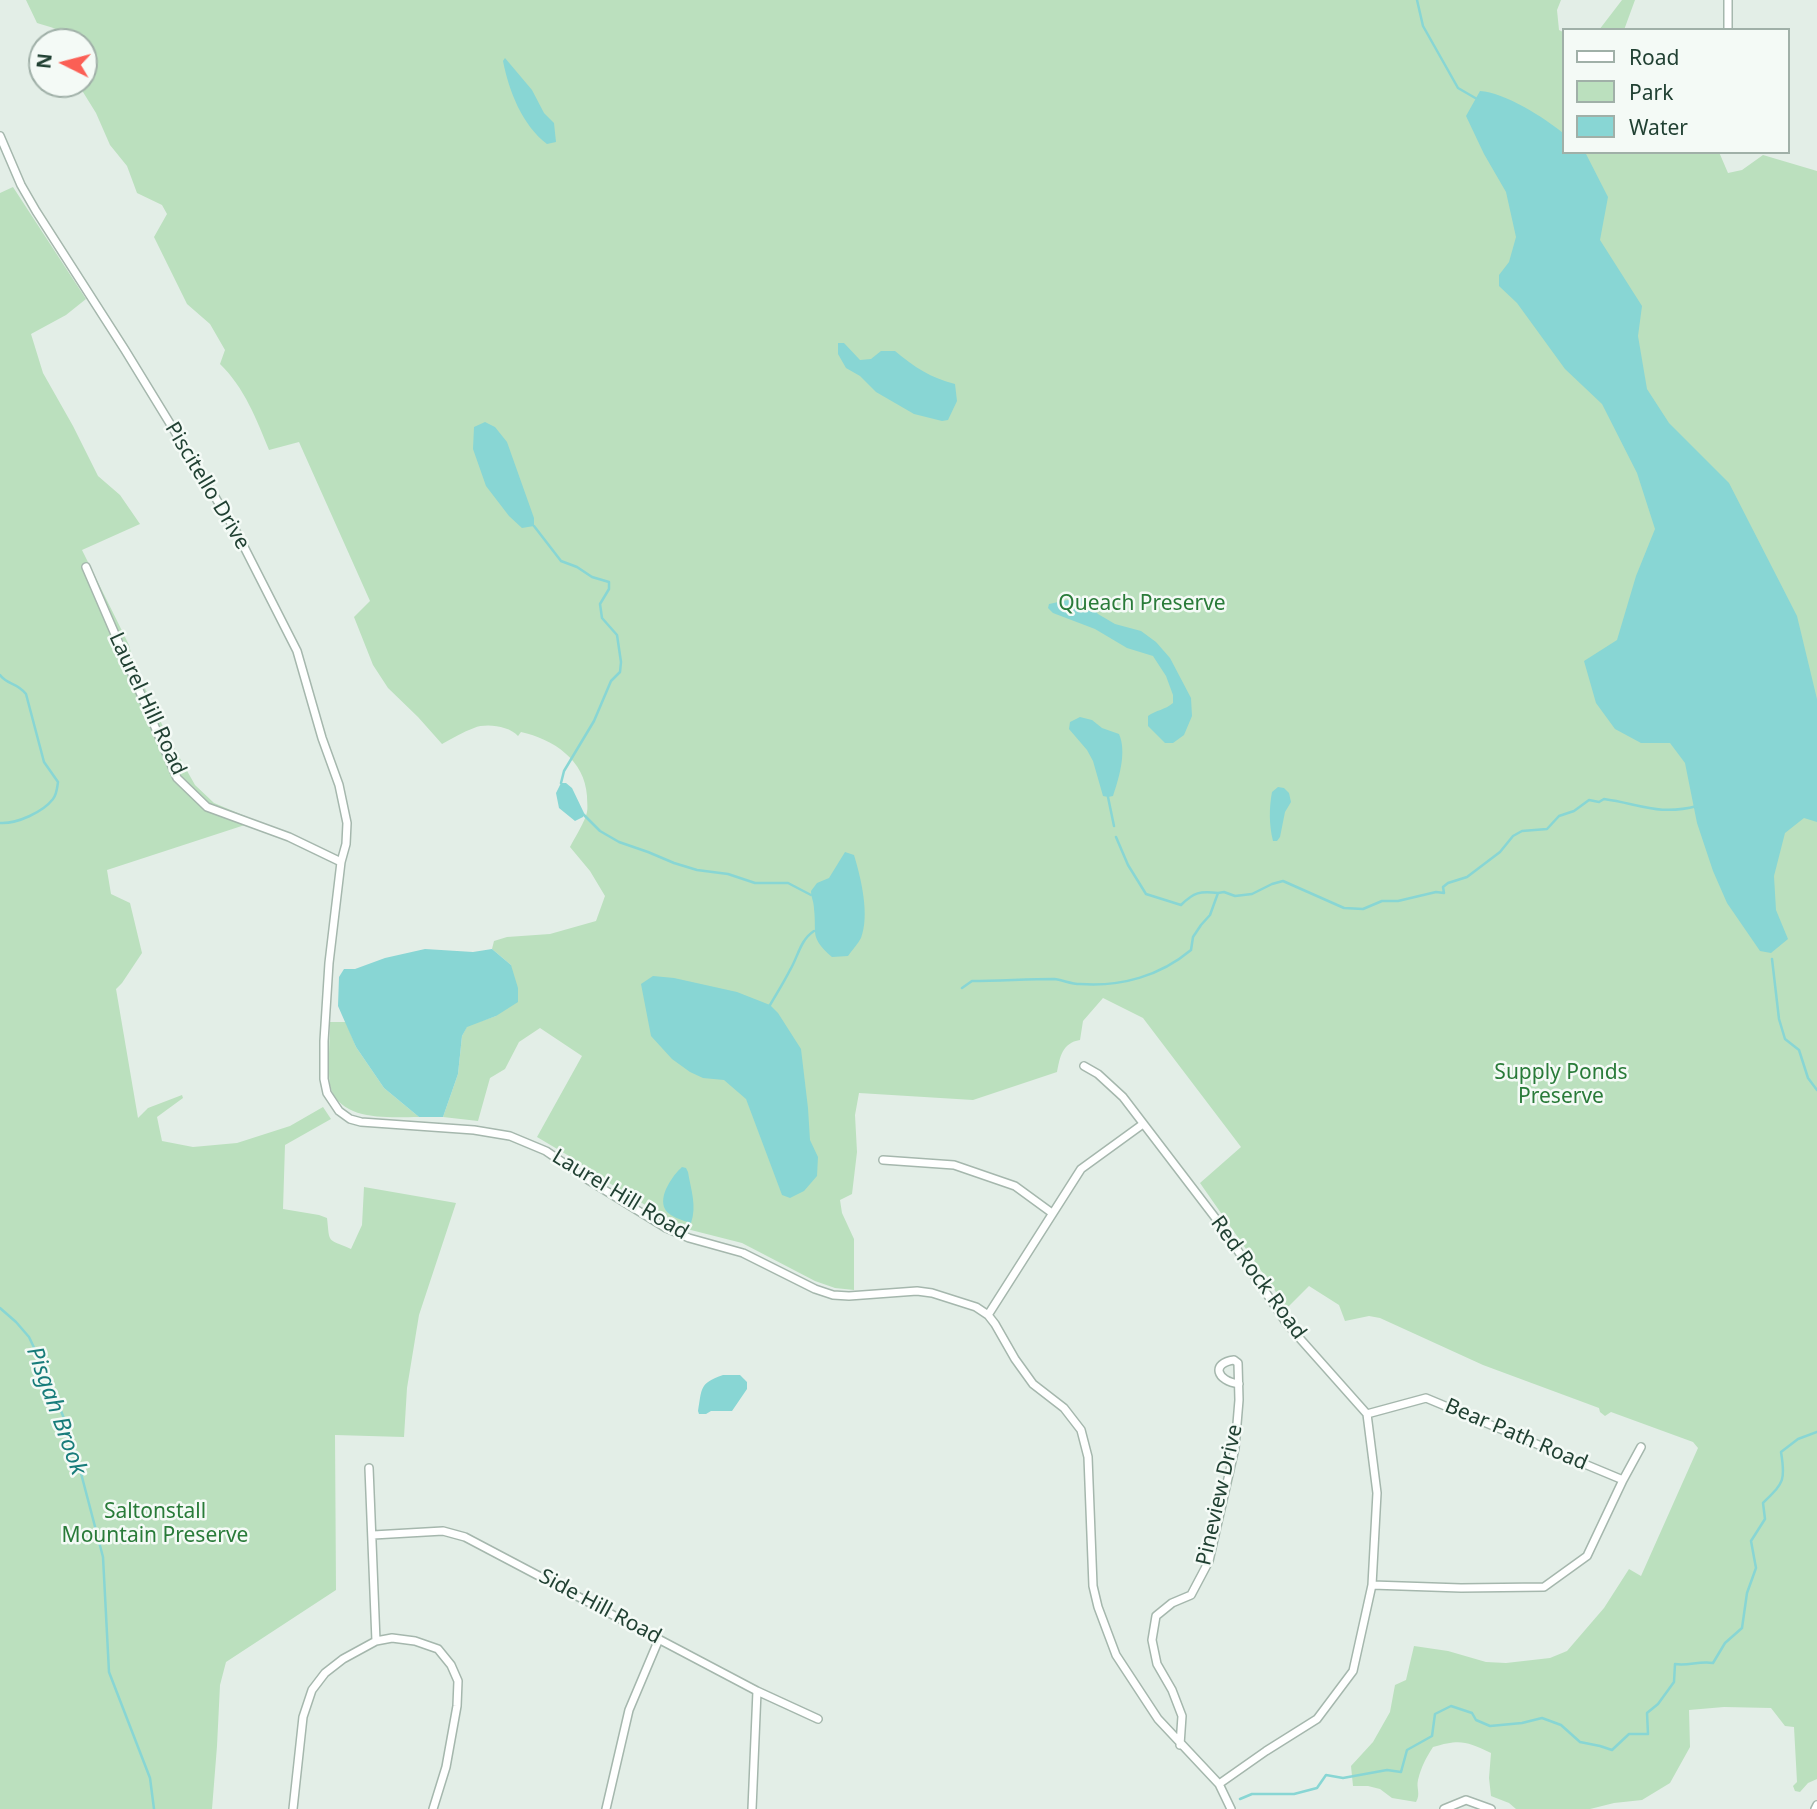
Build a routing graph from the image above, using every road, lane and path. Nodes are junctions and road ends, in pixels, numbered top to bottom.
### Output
1 (1728, 0) edge
2 (1728, 28) edge
3 (0, 136) edge
4 (86, 567) dead end
5 (341, 862) junction
6 (1084, 1066) dead end
7 (1143, 1124) junction
8 (883, 1160) dead end
9 (1052, 1213) junction
10 (988, 1315) junction
11 (1239, 1384) dead end
12 (1367, 1414) junction
13 (1641, 1447) dead end
14 (369, 1468) dead end
15 (1623, 1480) junction
16 (373, 1535) junction
17 (1372, 1584) junction
18 (659, 1639) junction
19 (376, 1641) junction
20 (757, 1691) junction
21 (818, 1719) dead end
22 (1180, 1745) junction
23 (1219, 1784) junction
24 (293, 1809) edge
25 (433, 1809) edge
26 (606, 1809) edge
27 (752, 1809) edge
28 (1231, 1809) edge
29 (1444, 1809) edge
30 (1491, 1809) edge

1 - 2 street
3 - 5 street, Piscitello Drive
4 - 5 street, Laurel Hill Road
5 - 10 street, Laurel Hill Road
6 - 7 street, Red Rock Road
7 - 9 street
7 - 12 street, Red Rock Road
8 - 9 street
9 - 10 street
10 - 22 street
11 - 22 street, Pineview Drive
12 - 15 street, Bear Path Road
12 - 17 street
13 - 15 street
14 - 16 street
15 - 17 street
16 - 18 street, Side Hill Road
16 - 19 street
17 - 23 street
18 - 20 street, Side Hill Road
18 - 26 street
19 - 24 street
19 - 25 street
20 - 21 street, Side Hill Road
20 - 27 street
22 - 23 street
23 - 28 street
29 - 30 street

